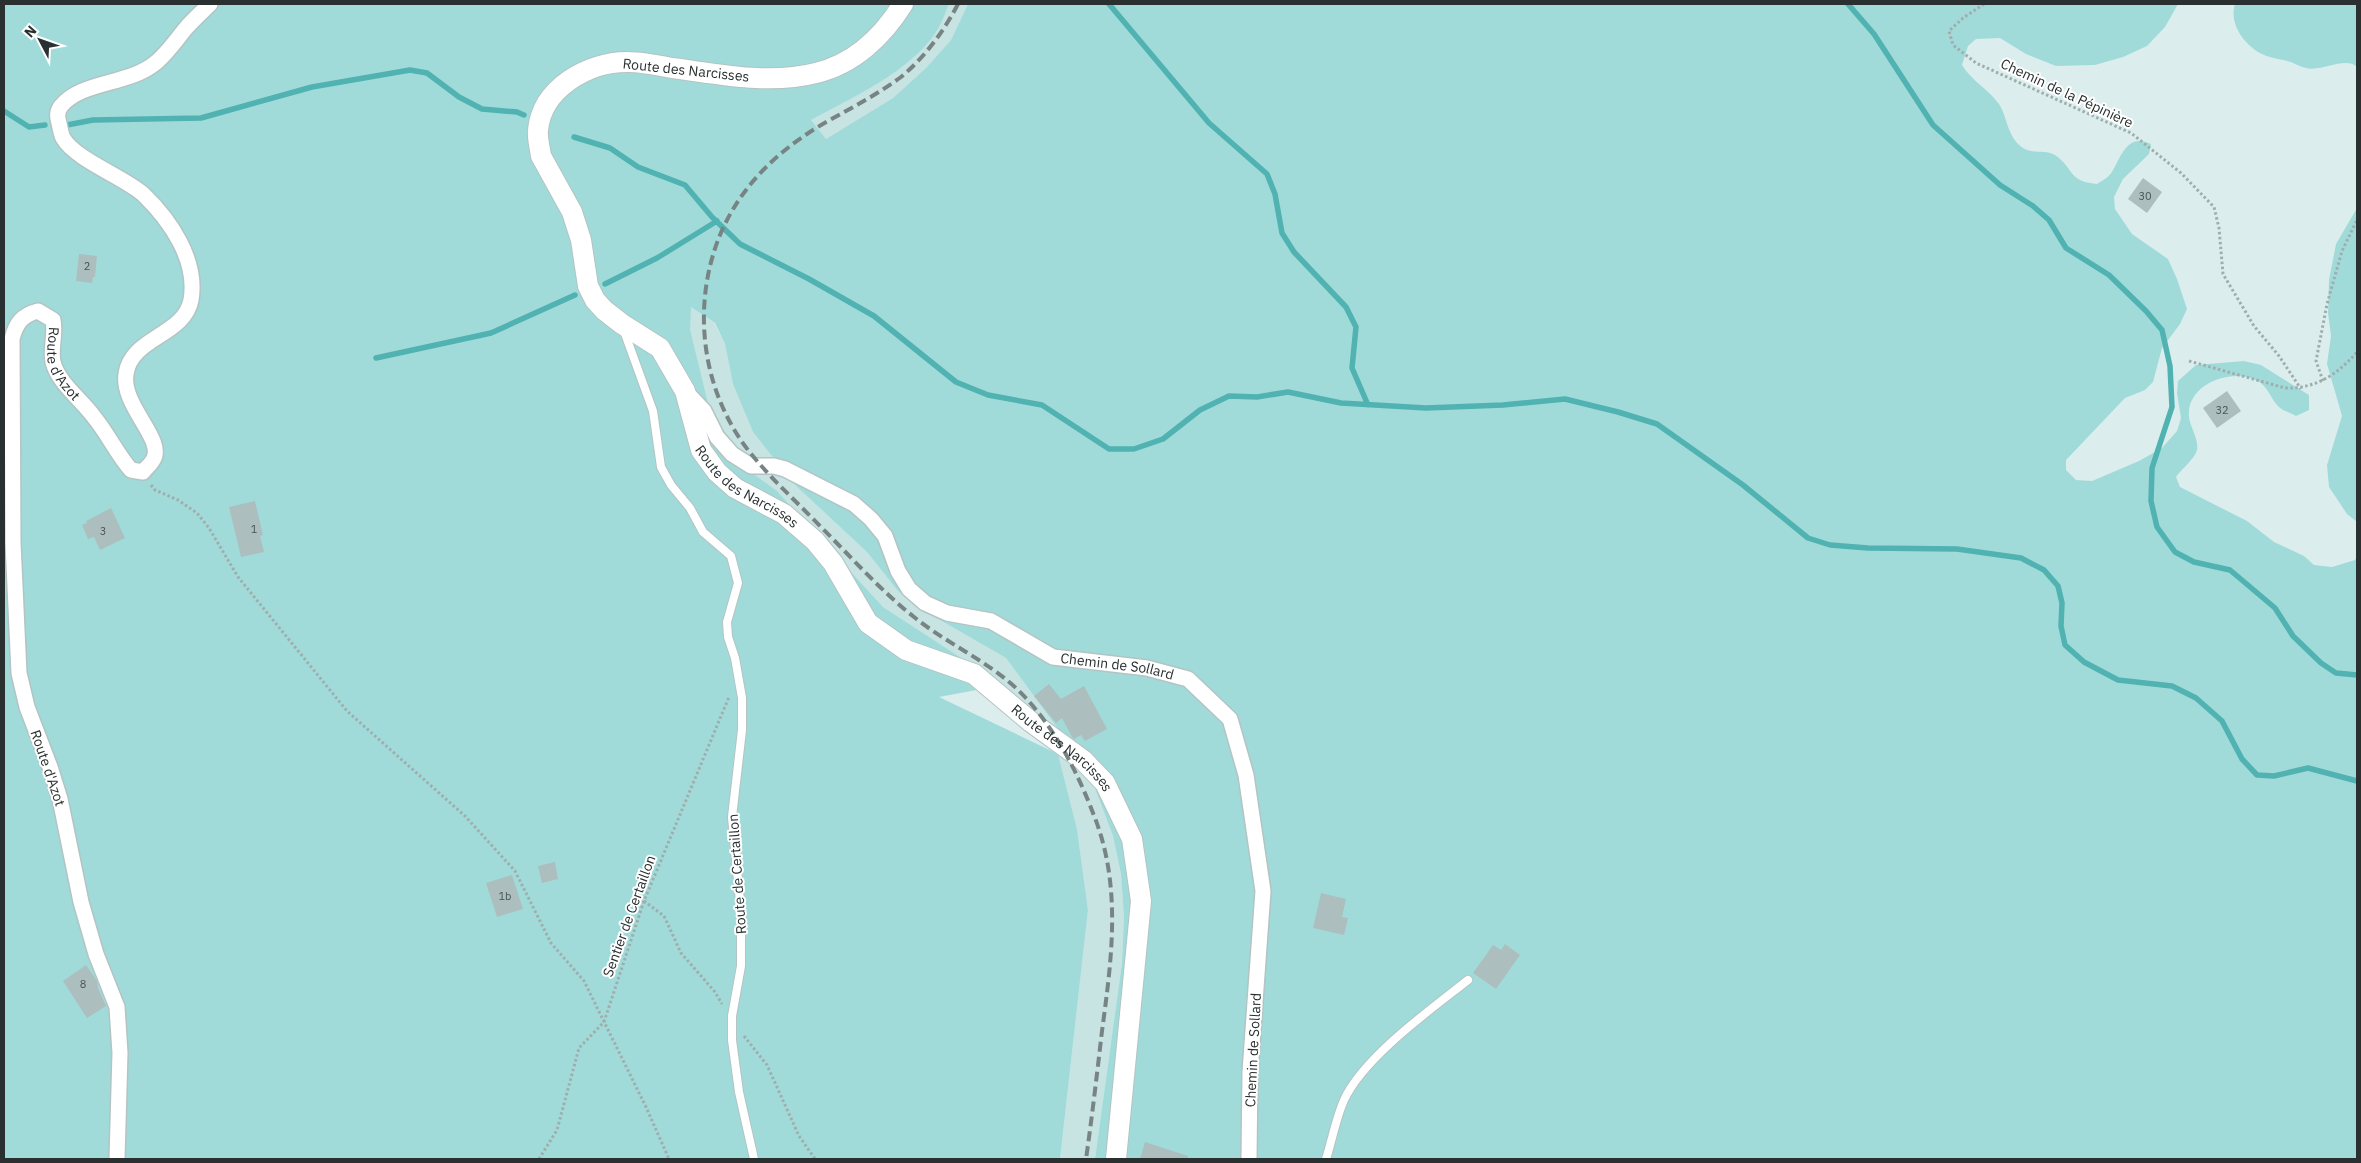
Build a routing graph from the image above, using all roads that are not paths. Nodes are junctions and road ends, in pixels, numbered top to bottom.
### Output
1 (210, 4) edge
2 (903, 4) edge
3 (622, 324) junction
4 (685, 391) junction
5 (1468, 980) dead end
6 (117, 1159) edge
7 (754, 1159) edge
8 (1116, 1159) edge
9 (1250, 1159) edge
10 (1326, 1159) edge

1 - 6 street, Route d'Azot
2 - 3 street, Route des Narcisses
3 - 4 street, Route des Narcisses
3 - 7 lane, Route de Certaillon
4 - 8 street, Route des Narcisses
4 - 9 street, Chemin de Sollard
5 - 10 lane

